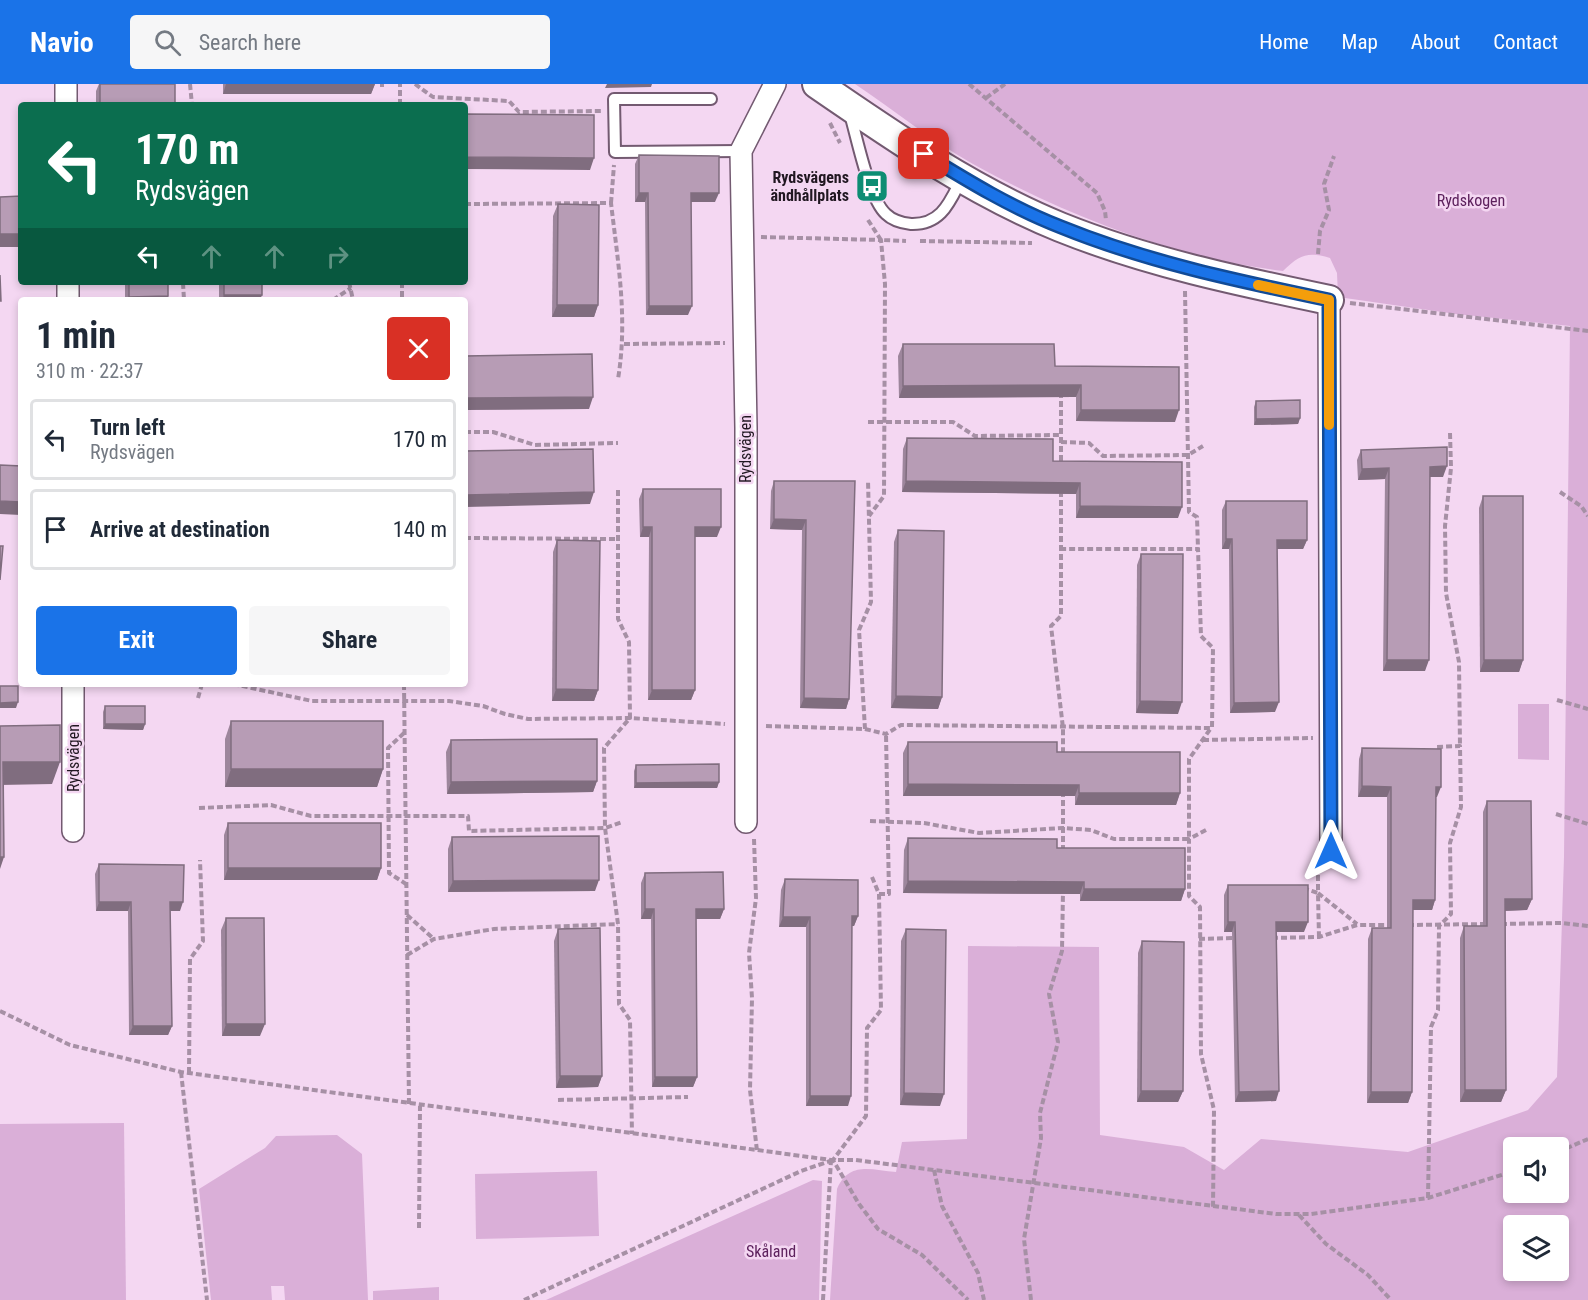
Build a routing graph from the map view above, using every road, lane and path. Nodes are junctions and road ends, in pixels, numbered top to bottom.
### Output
1 (66, 84) edge
2 (190, 84) edge
3 (400, 84) edge
4 (415, 84) edge
5 (775, 84) edge
6 (817, 84) edge
7 (969, 84) edge
8 (1005, 84) edge
9 (986, 98) junction
10 (711, 99) dead end
11 (66, 102) edge
12 (192, 102) edge
13 (400, 102) edge
14 (848, 105) junction
15 (614, 111) junction
16 (741, 151) junction
17 (615, 152) junction
18 (1334, 156) dead end
19 (962, 178) junction
20 (611, 203) junction
21 (468, 204) edge
22 (1106, 230) dead end
23 (742, 237) junction
24 (1318, 254) dead end
25 (350, 285) edge
26 (1185, 287) dead end
27 (351, 288) junction
28 (338, 297) edge
29 (352, 297) edge
30 (1329, 300) junction
31 (1588, 331) edge
32 (744, 342) junction
33 (624, 344) junction
34 (618, 379) dead end
35 (1060, 388) edge
36 (868, 422) dead end
37 (886, 422) junction
38 (468, 432) edge
39 (1450, 433) dead end
40 (1060, 435) junction
41 (1060, 442) junction
42 (618, 444) dead end
43 (1203, 446) dead end
44 (1188, 455) junction
45 (1061, 477) edge
46 (868, 480) dead end
47 (1061, 489) edge
48 (618, 490) dead end
49 (1560, 492) dead end
50 (869, 516) junction
51 (1588, 516) edge
52 (468, 538) edge
53 (617, 539) junction
54 (1061, 549) junction
55 (1198, 549) junction
56 (73, 687) edge
57 (201, 687) edge
58 (247, 687) edge
59 (404, 687) edge
60 (198, 698) dead end
61 (404, 699) junction
62 (1557, 700) dead end
63 (1588, 709) edge
64 (630, 718) junction
65 (745, 725) junction
66 (1064, 728) junction
67 (1212, 728) junction
68 (865, 729) junction
69 (405, 733) junction
70 (886, 734) junction
71 (1331, 738) junction
72 (1203, 740) junction
73 (1460, 746) junction
74 (1435, 747) edge
75 (1064, 761) edge
76 (1064, 783) edge
77 (199, 808) dead end
78 (1556, 814) dead end
79 (389, 816) junction
80 (406, 816) junction
81 (870, 821) dead end
82 (622, 822) dead end
83 (746, 822) joint
84 (888, 822) junction
85 (1588, 824) edge
86 (605, 828) junction
87 (1063, 828) junction
88 (1206, 830) dead end
89 (74, 831) dead end
90 (1189, 839) junction
91 (1331, 851) joint
92 (200, 860) dead end
93 (1063, 861) edge
94 (872, 878) dead end
95 (406, 884) junction
96 (1063, 884) edge
97 (1299, 887) edge
98 (1318, 893) junction
99 (879, 894) junction
100 (407, 915) junction
101 (618, 924) junction
102 (1357, 925) junction
103 (1439, 926) junction
104 (1588, 926) edge
105 (1319, 937) junction
106 (1247, 938) edge
107 (1271, 938) edge
108 (434, 939) junction
109 (1199, 939) junction
110 (406, 955) junction
111 (0, 1011) edge
112 (182, 1072) junction
113 (189, 1073) junction
114 (688, 1097) dead end
115 (631, 1099) junction
116 (558, 1100) dead end
117 (409, 1104) junction
118 (420, 1106) junction
119 (632, 1134) junction
120 (1588, 1138) edge
121 (1569, 1147) edge
122 (757, 1150) junction
123 (832, 1160) junction
124 (934, 1170) junction
125 (1503, 1174) edge
126 (1034, 1184) junction
127 (1428, 1198) junction
128 (1213, 1208) junction
129 (1299, 1214) junction
130 (419, 1228) dead end
131 (207, 1300) edge
132 (524, 1300) edge
133 (823, 1300) edge
134 (968, 1300) edge
135 (984, 1300) edge
136 (1031, 1300) edge
137 (1391, 1300) edge

1 - 11 street
2 - 12 path
3 - 13 path
4 - 15 path
5 - 16 street, Rydsvägen
6 - 14 street
7 - 9 path
8 - 9 path
9 - 22 path
10 - 15 lane
14 - 19 street
14 - 19 lane
15 - 17 lane
16 - 17 lane
16 - 23 street, Rydsvägen
17 - 20 path
18 - 24 path
19 - 30 street
20 - 21 path
20 - 33 path
23 - 32 street, Rydsvägen
23 - 37 path
25 - 27 path
26 - 44 path
27 - 28 path
27 - 29 path
30 - 31 path
30 - 71 street
32 - 33 path
32 - 65 street, Rydsvägen
33 - 34 path
35 - 40 path
36 - 37 path
37 - 40 path
37 - 50 path
38 - 42 path
39 - 73 path
40 - 41 path
41 - 44 path
41 - 45 path
43 - 44 path
44 - 55 path
46 - 50 path
47 - 54 path
48 - 53 path
49 - 51 path
50 - 68 path
52 - 53 path
53 - 64 path
54 - 55 path
54 - 66 path
55 - 67 path
56 - 89 street, Rydsvägen
57 - 60 path
58 - 61 path
59 - 61 path
61 - 64 path
61 - 69 path
62 - 63 path
64 - 65 path
64 - 86 path
65 - 68 path
65 - 83 street, Rydsvägen
66 - 67 path
66 - 70 path
66 - 75 path
67 - 72 path
68 - 70 path
69 - 79 path
69 - 80 path
70 - 84 path
71 - 72 path
71 - 91 street
72 - 90 path
73 - 74 path
73 - 103 path
76 - 87 path
77 - 79 path
78 - 85 path
79 - 80 path
79 - 95 path
80 - 86 path
80 - 95 path
81 - 84 path
82 - 86 path
83 - 122 path
84 - 87 path
84 - 99 path
86 - 101 path
87 - 90 path
87 - 93 path
88 - 90 path
90 - 109 path
91 - 98 path
92 - 113 path
94 - 99 path
95 - 100 path
96 - 126 path
97 - 98 path
98 - 102 path
98 - 105 path
99 - 123 path
100 - 108 path
100 - 110 path
101 - 108 path
101 - 115 path
102 - 103 path
102 - 105 path
103 - 104 path
103 - 127 path
105 - 107 path
106 - 109 path
108 - 110 path
109 - 128 path
110 - 117 path
111 - 112 path
112 - 113 path
112 - 131 path
113 - 117 path
114 - 115 path
115 - 116 path
115 - 119 path
117 - 118 path
118 - 119 path
118 - 130 path
119 - 122 path
120 - 121 path
122 - 123 path
123 - 124 path
123 - 132 path
123 - 133 path
123 - 134 path
124 - 126 path
124 - 135 path
125 - 127 path
126 - 128 path
126 - 136 path
127 - 129 path
128 - 129 path
129 - 137 path

